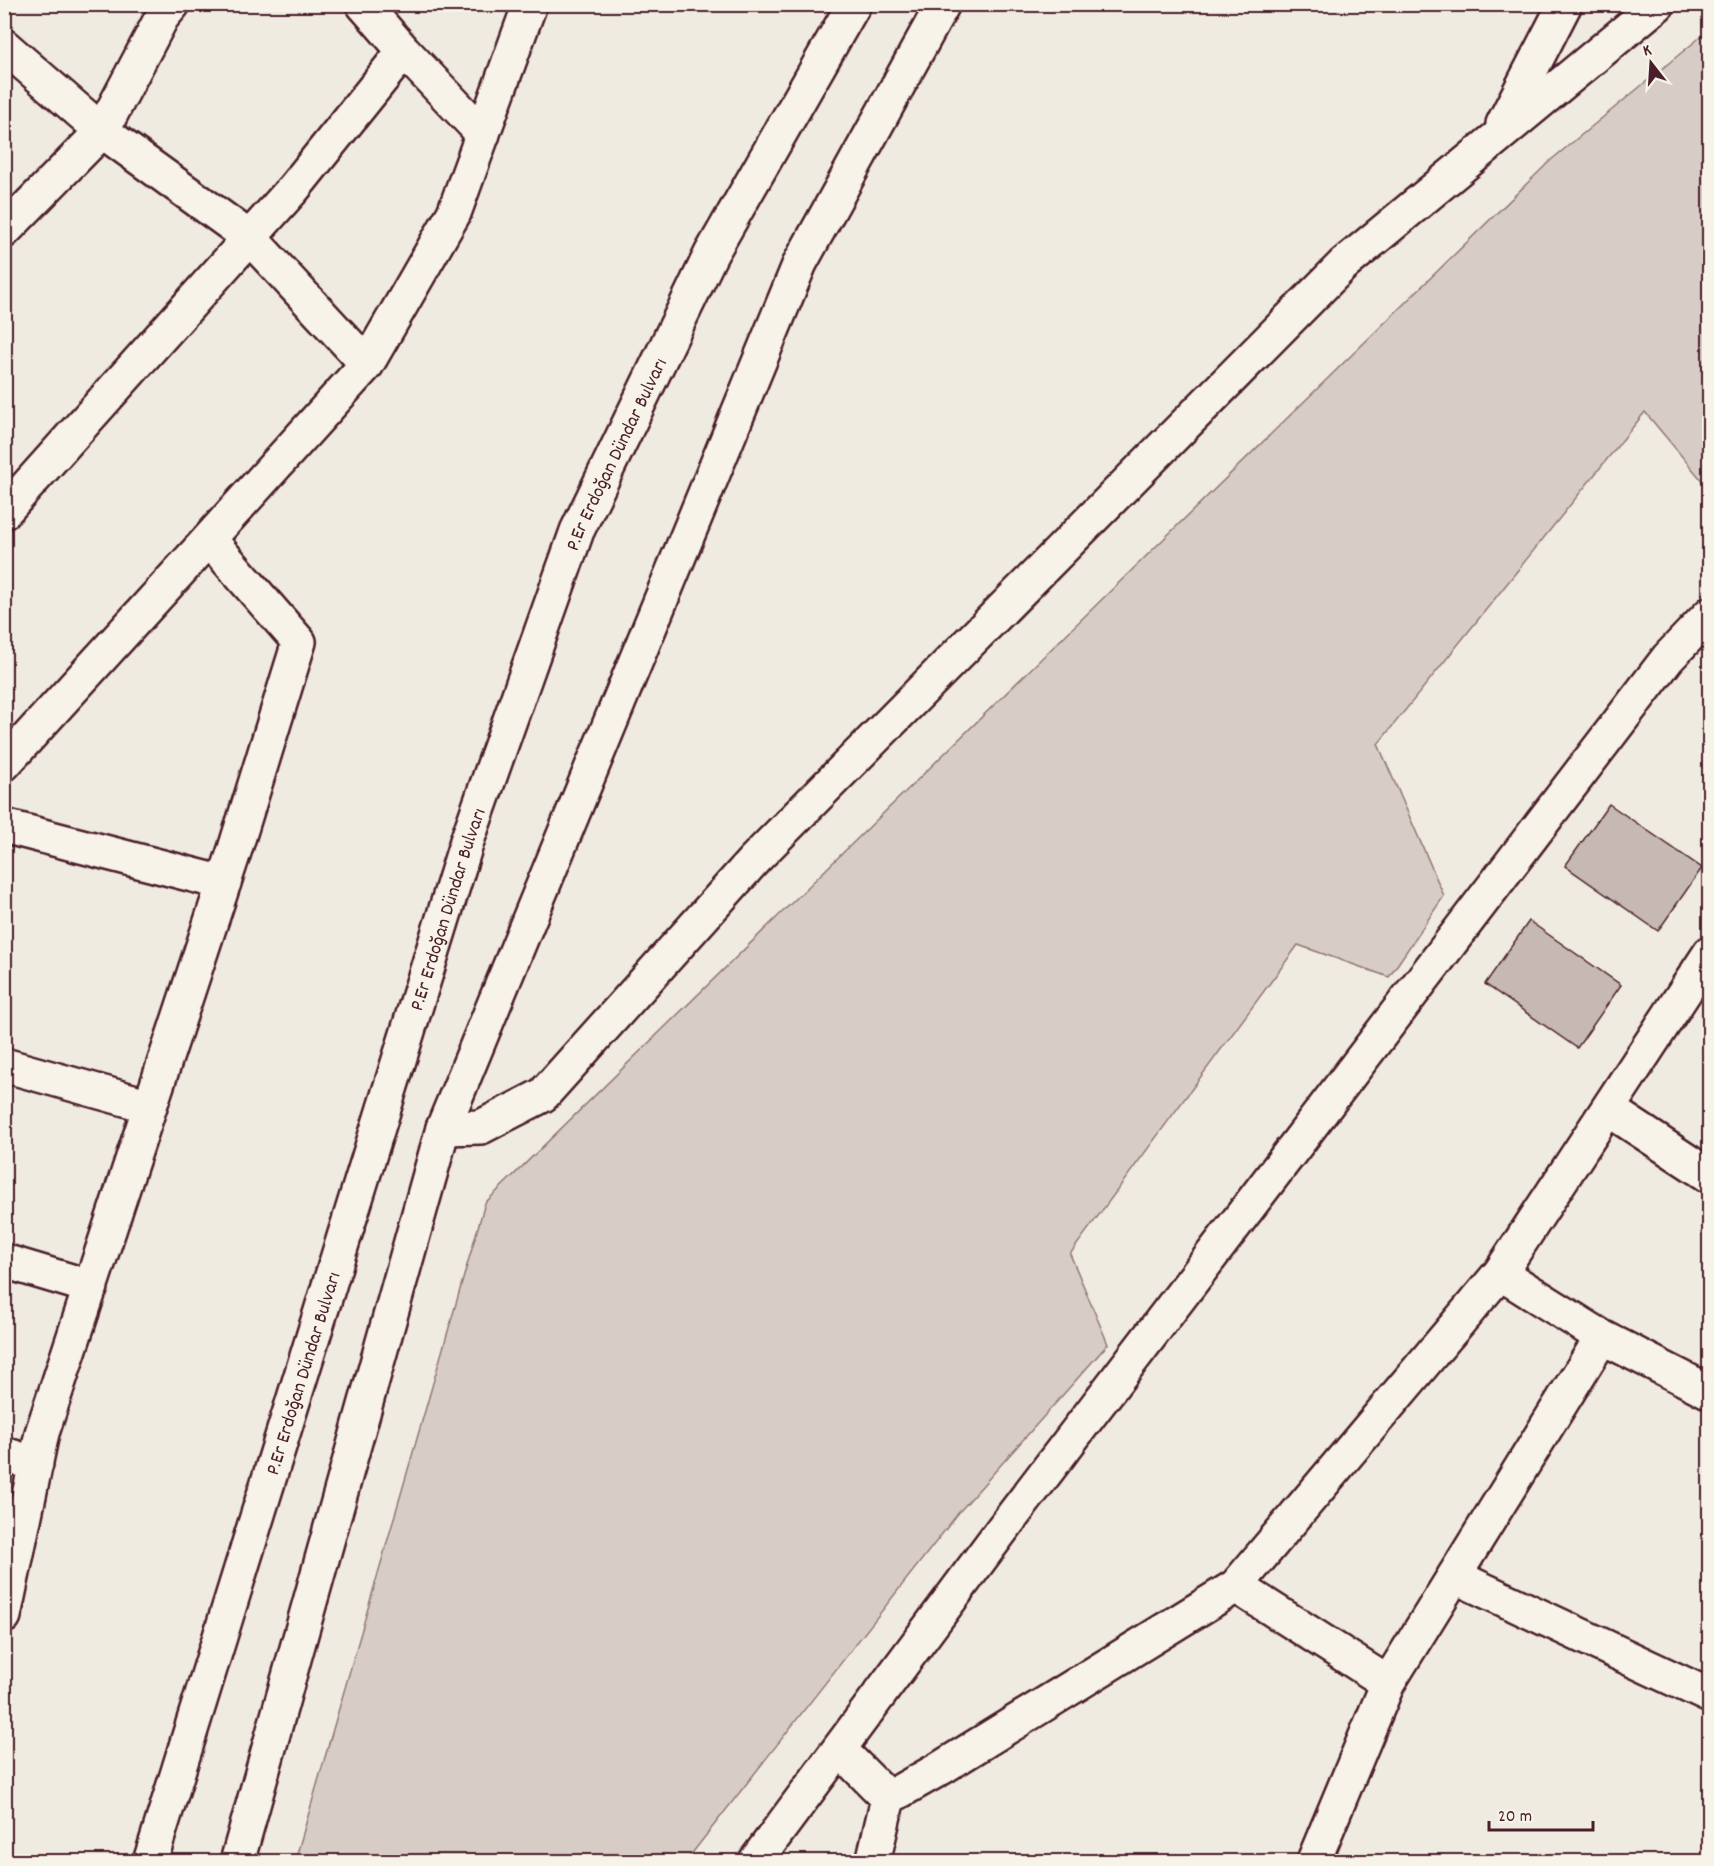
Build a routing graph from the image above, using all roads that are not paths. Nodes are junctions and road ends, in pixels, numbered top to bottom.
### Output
1 (173, 4) edge
2 (363, 4) edge
3 (530, 4) edge
4 (854, 4) edge
5 (943, 4) edge
6 (1565, 4) edge
7 (1628, 4) edge
8 (1658, 4) edge
9 (4, 46) edge
10 (404, 51) junction
11 (1542, 99) junction
12 (102, 131) junction
13 (483, 134) junction
14 (1497, 137) junction
15 (4, 231) edge
16 (250, 238) junction
17 (367, 364) junction
18 (4, 512) edge
19 (209, 539) junction
20 (1710, 614) edge
21 (4, 764) edge
22 (4, 826) edge
23 (224, 883) junction
24 (1710, 953) edge
25 (4, 1065) edge
26 (150, 1106) junction
27 (1608, 1109) junction
28 (443, 1128) junction
29 (1710, 1176) edge
30 (4, 1261) edge
31 (1500, 1273) junction
32 (91, 1287) junction
33 (1602, 1337) junction
34 (1710, 1392) edge
35 (4, 1454) edge
36 (36, 1464) junction
37 (1454, 1576) junction
38 (1236, 1586) junction
39 (4, 1616) edge
40 (1388, 1683) junction
41 (1710, 1696) edge
42 (839, 1749) junction
43 (888, 1798) junction
44 (150, 1862) edge
45 (237, 1862) edge
46 (755, 1862) edge
47 (873, 1862) edge
48 (1317, 1862) edge

1 - 12 street
2 - 10 street
3 - 13 street
4 - 44 street, P.Er Erdoğan Dündar Bulvarı
5 - 28 street
6 - 14 street
7 - 11 street
8 - 11 street
9 - 12 street
10 - 13 street
10 - 16 street
11 - 14 street
12 - 15 street
12 - 16 street
13 - 17 street
14 - 28 street
16 - 17 street
16 - 18 street
17 - 19 street
19 - 21 street
19 - 23 street
20 - 42 street
22 - 23 street
23 - 26 street
24 - 27 street
25 - 26 street
26 - 32 street
27 - 29 street
27 - 31 street
28 - 45 street
30 - 32 street
31 - 33 street
31 - 38 street
32 - 36 street
33 - 34 street
33 - 37 street
35 - 36 street
36 - 39 street
37 - 40 street
37 - 41 street
38 - 40 street
38 - 43 street
40 - 48 street
42 - 43 street
42 - 46 street
43 - 47 street

